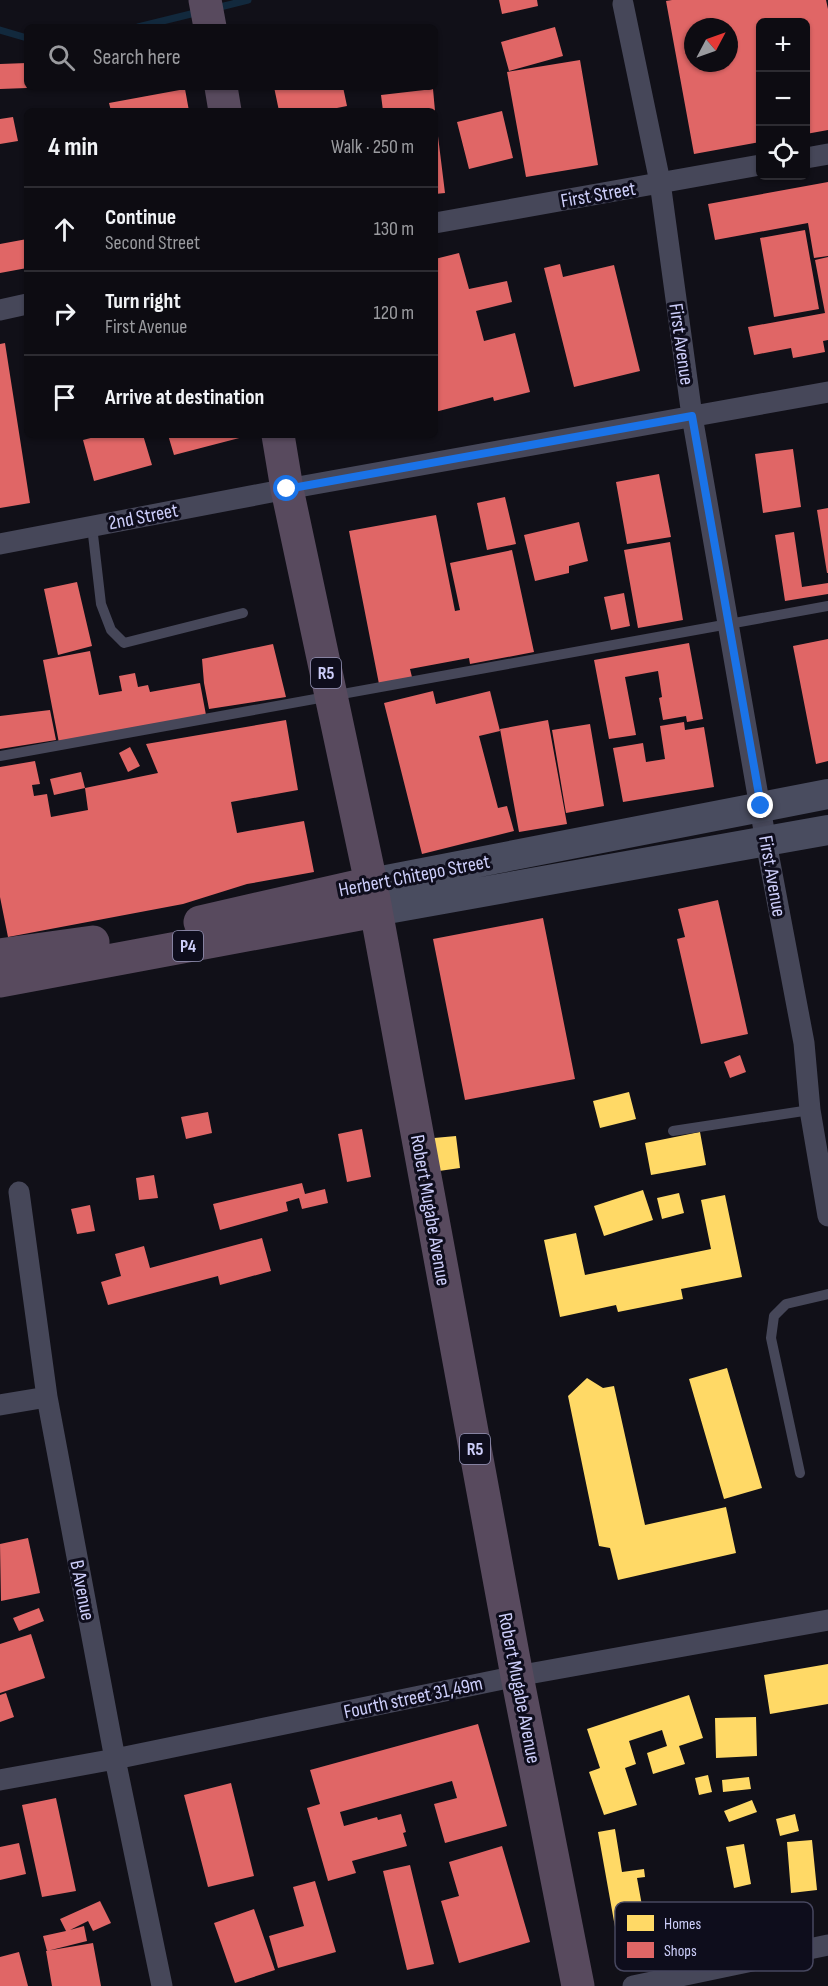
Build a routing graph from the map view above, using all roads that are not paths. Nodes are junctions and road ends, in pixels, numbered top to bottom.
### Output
1 (205, 0) edge
2 (623, 4) dead end
3 (209, 24) edge
4 (222, 90) edge
5 (224, 108) edge
6 (828, 154) edge
7 (810, 157) edge
8 (756, 166) edge
9 (660, 183) junction
10 (438, 222) edge
11 (24, 305) edge
12 (0, 310) edge
13 (828, 392) edge
14 (692, 416) junction
15 (278, 438) edge
16 (287, 489) junction
17 (92, 526) junction
18 (0, 544) edge
19 (828, 606) edge
20 (243, 613) dead end
21 (729, 623) junction
22 (331, 695) junction
23 (0, 756) edge
24 (828, 794) edge
25 (761, 806) junction
26 (828, 830) edge
27 (766, 842) junction
28 (374, 897) junction
29 (0, 955) edge
30 (0, 981) edge
31 (810, 1110) junction
32 (673, 1131) dead end
33 (19, 1192) dead end
34 (828, 1216) edge
35 (828, 1294) edge
36 (47, 1396) junction
37 (0, 1405) edge
38 (800, 1473) dead end
39 (828, 1620) edge
40 (517, 1676) junction
41 (115, 1759) junction
42 (0, 1780) edge
43 (828, 1945) edge
44 (813, 1948) edge
45 (704, 1971) edge
46 (162, 1986) edge
47 (578, 1986) edge
48 (633, 1986) edge

1 - 3 highway
2 - 9 street, First Avenue
4 - 5 highway
6 - 7 street
8 - 9 street, First Street
9 - 10 street, First Street
9 - 14 street, First Avenue
11 - 12 street
13 - 14 street, 2nd Street
14 - 16 street, 2nd Street
14 - 21 street, First Avenue
15 - 16 highway, Robert Mugabe Avenue / R5
16 - 17 street, 2nd Street
16 - 22 highway, Robert Mugabe Avenue / R5
17 - 18 street, 2nd Street
17 - 20 lane
19 - 21 lane
21 - 22 lane
21 - 25 street, First Avenue
22 - 23 lane
22 - 28 highway, Robert Mugabe Avenue / R5
24 - 25 main road, Herbert Chitepo Street
25 - 27 street, First Avenue
25 - 28 main road, Herbert Chitepo Street
26 - 27 main road, Herbert Chitepo Street
27 - 28 main road, Herbert Chitepo Street
27 - 31 street, First Avenue
28 - 29 highway, Herbert Chitepo Street / P4
28 - 30 highway, Herbert Chitepo Street / P4
28 - 40 highway, Robert Mugabe Avenue / R5
31 - 32 lane
31 - 34 street, First Avenue
33 - 36 street, B Avenue
35 - 38 lane
36 - 37 street
36 - 41 street, B Avenue
39 - 40 street, Fourth street 31,49m
40 - 41 street, Fourth street 31,49m
40 - 47 highway, Robert Mugabe Avenue / R5
41 - 42 street, Fourth street 31,49m
41 - 46 street, B Avenue
43 - 44 street
45 - 48 street

